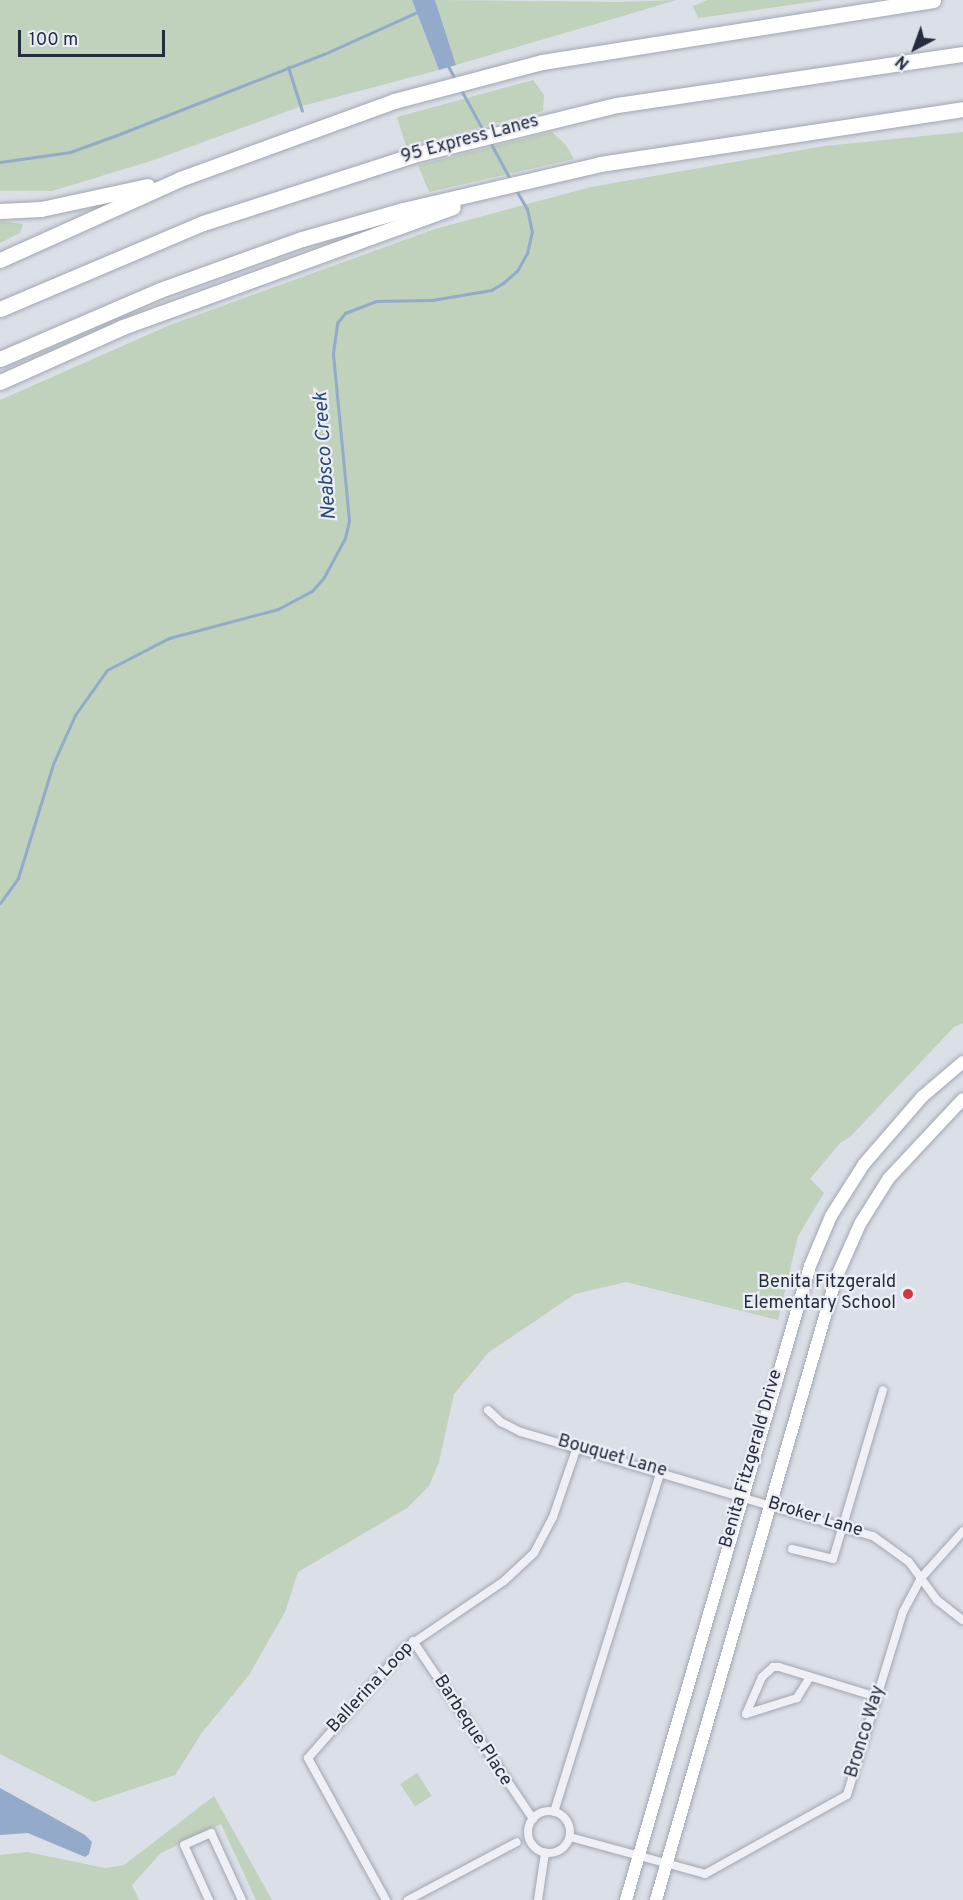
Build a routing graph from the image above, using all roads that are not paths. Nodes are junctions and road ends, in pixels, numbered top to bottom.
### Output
1 (933, 0) edge
2 (963, 54) edge
3 (963, 109) edge
4 (180, 179) junction
5 (442, 205) junction
6 (0, 211) edge
7 (0, 260) edge
8 (0, 309) edge
9 (0, 359) edge
10 (0, 382) edge
11 (963, 1062) edge
12 (963, 1099) edge
13 (883, 1390) dead end
14 (488, 1410) dead end
15 (577, 1447) junction
16 (661, 1471) junction
17 (742, 1494) junction
18 (770, 1503) junction
19 (843, 1524) junction
20 (963, 1531) edge
21 (792, 1549) dead end
22 (921, 1578) junction
23 (963, 1620) edge
24 (414, 1641) junction
25 (810, 1677) junction
26 (877, 1697) junction
27 (554, 1812) junction
28 (533, 1819) junction
29 (570, 1837) junction
30 (517, 1842) dead end
31 (545, 1853) junction
32 (637, 1856) junction
33 (665, 1863) junction
34 (209, 1900) edge
35 (242, 1900) edge
36 (386, 1900) edge
37 (408, 1900) edge
38 (538, 1900) edge
39 (626, 1900) edge
40 (656, 1900) edge

1 - 4 highway
2 - 8 highway, 95 Express Lanes
3 - 5 highway
4 - 6 highway
4 - 7 highway
5 - 9 highway
5 - 10 highway
11 - 17 main road, Benita Fitzgerald Drive
12 - 18 main road, Benita Fitzgerald Drive
13 - 19 street
14 - 15 street, Bouquet Lane
15 - 16 street, Bouquet Lane
15 - 24 street, Ballerina Loop
16 - 17 street, Bouquet Lane
16 - 27 street
17 - 18 street, Broker Lane
17 - 32 main road, Benita Fitzgerald Drive
18 - 19 street, Broker Lane
18 - 33 main road, Benita Fitzgerald Drive
19 - 21 street
19 - 22 street, Broker Lane
20 - 22 street, Bronco Way
22 - 23 street, Broker Lane
22 - 26 street, Bronco Way
24 - 28 street, Barbeque Place
24 - 36 street, Ballerina Loop
25 - 25 street
25 - 26 street
26 - 33 street, Bronco Way
27 - 28 street
27 - 29 street
28 - 31 street
29 - 31 street
29 - 32 street
30 - 37 street
31 - 38 street
32 - 33 street, Bronco Way
32 - 39 main road, Benita Fitzgerald Drive
33 - 40 main road, Benita Fitzgerald Drive
34 - 35 street

